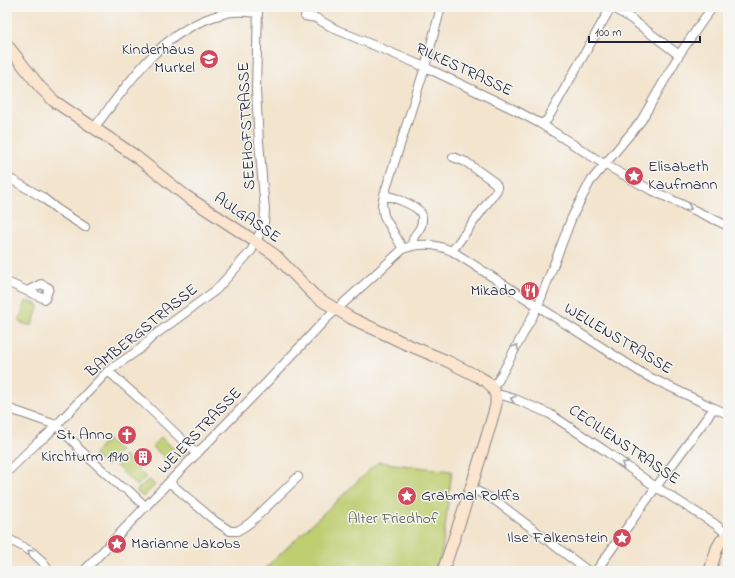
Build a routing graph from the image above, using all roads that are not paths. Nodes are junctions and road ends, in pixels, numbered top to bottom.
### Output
1 (442, 7) edge
2 (612, 7) edge
3 (713, 7) edge
4 (258, 10) edge
5 (305, 16) dead end
6 (7, 45) edge
7 (679, 55) junction
8 (425, 67) junction
9 (541, 124) junction
10 (94, 128) junction
11 (453, 157) dead end
12 (604, 164) junction
13 (7, 177) edge
14 (384, 195) junction
15 (728, 226) edge
16 (85, 227) dead end
17 (256, 242) junction
18 (412, 246) junction
19 (402, 249) junction
20 (452, 251) junction
21 (7, 282) edge
22 (27, 291) dead end
23 (538, 306) junction
24 (335, 310) junction
25 (108, 371) junction
26 (493, 391) junction
27 (7, 408) edge
28 (714, 408) junction
29 (728, 414) edge
30 (56, 425) junction
31 (197, 454) junction
32 (7, 472) edge
33 (298, 477) dead end
34 (169, 482) junction
35 (656, 487) junction
36 (471, 488) junction
37 (146, 507) junction
38 (728, 535) edge
39 (7, 538) edge
40 (441, 570) edge
41 (49, 571) edge
42 (84, 571) edge
43 (588, 571) edge
44 (596, 571) edge
45 (710, 571) edge

1 - 8 street
2 - 7 street
2 - 9 street
3 - 7 street
4 - 10 street
4 - 17 street, SEEHOFSTRASSE
5 - 8 street, RILKESTRASSE
6 - 10 main road, AULGASSE
7 - 12 street
8 - 9 street, RILKESTRASSE
8 - 14 street
9 - 12 street, RILKESTRASSE
10 - 17 main road, AULGASSE
11 - 20 street
12 -> 15 street, RILKESTRASSE
12 - 23 street
13 - 16 street
14 - 18 street
14 - 19 street
17 - 24 main road, AULGASSE
17 - 25 street, BAMBERGSTRASSE
18 - 19 street, WELLENSTRASSE
18 - 20 street, WELLENSTRASSE
19 - 24 street, WEIERSTRASSE
20 - 23 street, WELLENSTRASSE
21 - 22 street
26 -> 23 street
23 - 28 street, WELLENSTRASSE
24 - 26 main road, AULGASSE
24 - 31 street, WEIERSTRASSE
25 - 30 street, BAMBERGSTRASSE
25 - 31 street
35 -> 26 street, CECILIENSTRASSE
26 - 36 main road
27 - 30 street
28 - 29 street, WELLENSTRASSE
28 - 35 street
30 - 32 street, BAMBERGSTRASSE
30 - 37 street
31 - 34 street, WEIERSTRASSE
33 - 34 street
34 - 37 street, WEIERSTRASSE
35 - 38 street, CECILIENSTRASSE
35 - 44 street
36 - 40 main road
36 - 43 street
37 - 42 street, WEIERSTRASSE
38 - 45 main road, CECILIENSTRASSE
41 -> 39 street

